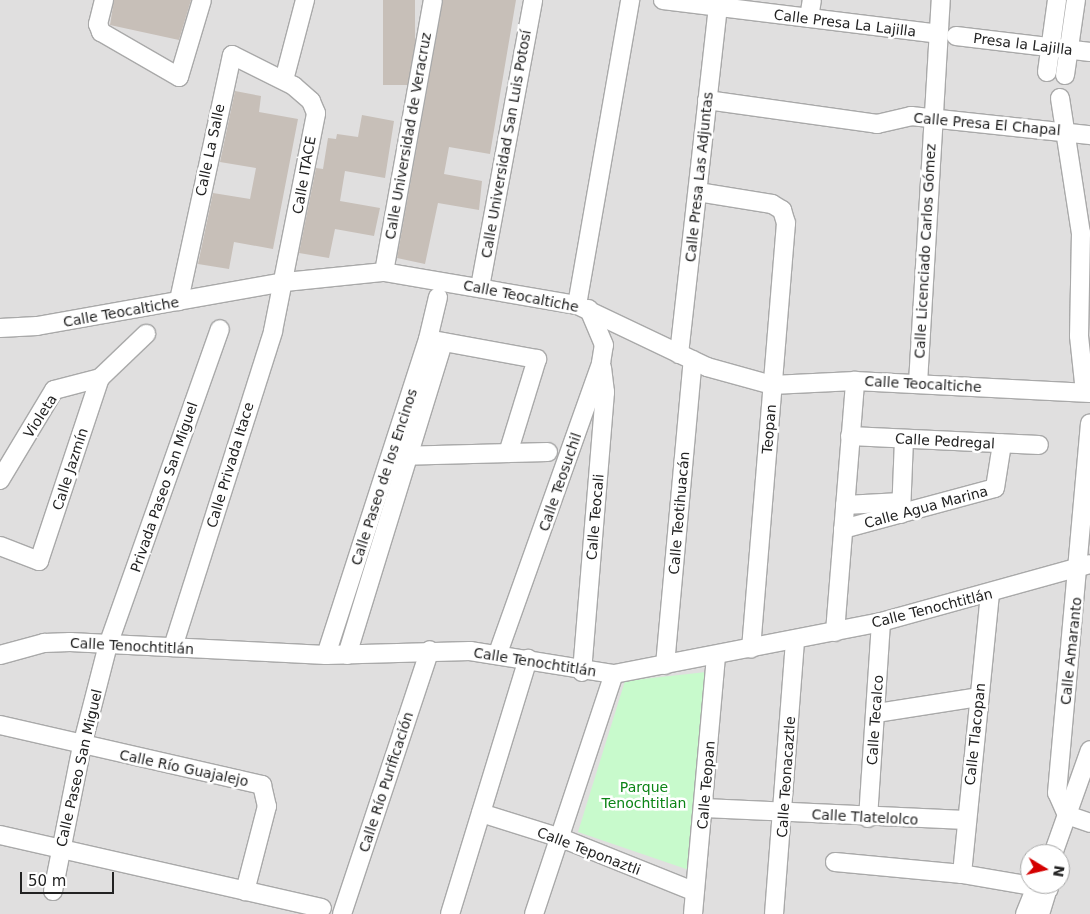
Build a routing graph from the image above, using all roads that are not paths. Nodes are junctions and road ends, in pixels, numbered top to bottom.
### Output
1 (104, 0) edge
2 (202, 0) edge
3 (305, 0) edge
4 (433, 0) edge
5 (533, 0) edge
6 (630, 0) edge
7 (663, 0) edge
8 (812, 0) edge
9 (941, 0) edge
10 (1057, 0) edge
11 (1076, 0) edge
12 (718, 4) edge
13 (809, 18) junction
14 (938, 34) junction
15 (956, 36) dead end
16 (1050, 47) junction
17 (1069, 50) junction
18 (1090, 52) edge
19 (1047, 72) dead end
20 (1065, 75) dead end
21 (284, 80) junction
22 (1060, 98) dead end
23 (707, 100) junction
24 (931, 119) junction
25 (1065, 131) junction
26 (1090, 135) edge
27 (698, 192) junction
28 (1086, 234) edge
29 (384, 272) junction
30 (285, 282) junction
31 (480, 287) junction
32 (438, 297) dead end
33 (179, 302) junction
34 (583, 307) junction
35 (0, 328) edge
36 (220, 329) dead end
37 (146, 334) dead end
38 (1085, 337) edge
39 (435, 341) junction
40 (686, 357) junction
41 (601, 363) junction
42 (100, 378) junction
43 (855, 381) junction
44 (918, 383) junction
45 (772, 385) junction
46 (1088, 393) edge
47 (1090, 423) edge
48 (850, 436) junction
49 (904, 439) junction
50 (1002, 444) junction
51 (1039, 445) dead end
52 (548, 452) dead end
53 (508, 453) junction
54 (408, 455) junction
55 (390, 457) junction
56 (0, 480) edge
57 (845, 504) junction
58 (901, 508) junction
59 (843, 529) junction
60 (0, 546) edge
61 (1085, 566) edge
62 (990, 594) junction
63 (340, 610) junction
64 (359, 616) junction
65 (881, 622) junction
66 (835, 632) junction
67 (795, 640) junction
68 (108, 645) junction
69 (173, 647) junction
70 (751, 649) junction
71 (430, 650) junction
72 (498, 653) junction
73 (0, 655) edge
74 (326, 655) junction
75 (347, 655) junction
76 (716, 656) junction
77 (528, 659) junction
78 (665, 665) junction
79 (582, 672) junction
80 (614, 674) junction
81 (979, 697) junction
82 (877, 713) junction
83 (0, 726) edge
84 (82, 746) junction
85 (1090, 750) edge
86 (704, 808) junction
87 (481, 813) junction
88 (785, 813) junction
89 (1067, 815) junction
90 (868, 818) junction
91 (966, 820) junction
92 (1090, 822) edge
93 (0, 834) edge
94 (561, 838) junction
95 (1057, 844) edge
96 (62, 847) junction
97 (835, 862) dead end
98 (962, 874) junction
99 (1020, 883) edge
100 (53, 891) dead end
101 (245, 891) junction
102 (695, 892) junction
103 (1037, 894) edge
104 (1041, 894) edge
105 (322, 908) dead end
106 (342, 914) edge
107 (450, 914) edge
108 (534, 914) edge
109 (693, 914) edge
110 (774, 914) edge
111 (1026, 914) edge
112 (1040, 914) edge

1 - 2 street
3 - 21 street
4 - 29 street, Calle Universidad de Veracruz
5 - 31 street, Calle Universidad San Luis Potosí
6 - 34 street
7 - 12 street, Calle Presa La Lajilla
8 - 13 street
9 - 14 street, Calle Licenciado Carlos Gómez
10 - 16 street
11 - 17 street
12 - 13 street, Calle Presa La Lajilla
12 - 23 street, Calle Presa Las Adjuntas
13 - 14 street, Calle Presa La Lajilla
14 - 24 street, Calle Licenciado Carlos Gómez
15 - 16 street, Presa la Lajilla
16 - 17 street, Presa la Lajilla
16 - 19 street
17 - 18 street, Presa la Lajilla
17 - 20 street
21 - 30 street, Calle ITACE
21 - 33 street, Calle La Salle
22 - 25 street
23 - 24 street, Calle Presa El Chapal
23 - 27 street, Calle Presa Las Adjuntas
24 - 25 street, Calle Presa El Chapal
24 - 44 street, Calle Licenciado Carlos Gómez
25 - 26 street, Calle Presa El Chapal
25 - 28 street
27 - 40 street, Calle Presa Las Adjuntas
27 - 45 street, Teopan
28 - 38 street
29 - 30 street, Calle Teocaltiche
29 - 31 street, Calle Teocaltiche
30 - 33 street, Calle Teocaltiche
30 - 69 street, Calle Privada Itace
31 - 34 street, Calle Teocaltiche
32 - 39 street, Calle Paseo de los Encinos
33 - 35 street, Calle Teocaltiche
34 - 40 street, Calle Teocaltiche
34 - 41 street, Calle Teosuchil
36 - 68 street, Privada Paseo San Miguel
37 - 42 street
38 - 46 street
39 - 53 street
39 - 54 street, Calle Paseo de los Encinos
39 - 55 street, Calle Paseo de los Encinos
40 - 45 street, Calle Teocaltiche
40 - 78 street, Calle Teotihuacán
41 - 72 street, Calle Teosuchil
41 - 79 street, Calle Teocali
42 - 56 street, Violeta
42 - 60 street, Calle Jazmín
43 - 44 street, Calle Teocaltiche
43 - 45 street, Calle Teocaltiche
43 - 48 street
44 - 46 street, Calle Teocaltiche
45 - 70 street, Teopan
47 - 61 street, Calle Amaranto
48 - 49 street, Calle Pedregal
48 - 57 street
49 - 50 street, Calle Pedregal
49 - 58 street
50 - 51 street, Calle Pedregal
50 - 58 street, Calle Agua Marina
52 - 53 street
53 - 54 street
54 - 55 street
54 - 64 street, Calle Paseo de los Encinos
55 - 63 street, Calle Paseo de los Encinos
57 - 58 street
57 - 59 street
58 - 59 street, Calle Agua Marina
59 - 66 street
61 - 62 street, Calle Tenochtitlán
61 - 89 street, Calle Amaranto
62 - 65 street, Calle Tenochtitlán
62 - 81 street, Calle Tlacopan
63 - 64 street
63 - 74 street, Calle Paseo de los Encinos
64 - 75 street, Calle Paseo de los Encinos
65 - 66 street, Calle Tenochtitlán
65 - 82 street, Calle Tecalco
66 - 67 street, Calle Tenochtitlán
67 - 70 street, Calle Tenochtitlán
67 - 88 street, Calle Teonacaztle
68 - 69 street, Calle Tenochtitlán
68 - 73 street, Calle Tenochtitlán
68 - 84 street, Calle Paseo San Miguel
69 - 74 street, Calle Tenochtitlán
70 - 76 street, Calle Tenochtitlán
71 - 72 street, Calle Tenochtitlán
71 - 75 street, Calle Tenochtitlán
71 - 106 street, Calle Río Purificación
72 - 77 street, Calle Tenochtitlán
74 - 75 street, Calle Tenochtitlán
76 - 78 street, Calle Tenochtitlán
76 - 86 street, Calle Teopan
77 - 79 street, Calle Tenochtitlán
77 - 87 street
78 - 80 street, Calle Tenochtitlán
79 - 80 street, Calle Tenochtitlán
80 - 94 street
81 - 82 street
81 - 91 street, Calle Tlacopan
82 - 90 street, Calle Tecalco
83 - 84 street, Calle Río Guajalejo
84 - 96 street, Calle Paseo San Miguel
84 - 101 street, Calle Río Guajalejo
85 - 89 street
86 - 88 street, Calle Tlatelolco
86 - 102 street, Calle Teopan
87 - 94 street, Calle Teponaztli
87 - 107 street
88 - 90 street, Calle Tlatelolco
88 - 110 street, Calle Teonacaztle
89 - 92 street
89 - 95 street
90 - 91 street, Calle Tlatelolco
91 - 98 street, Calle Tlacopan
93 - 96 street
94 - 102 street, Calle Teponaztli
94 - 108 street
96 - 100 street, Calle Paseo San Miguel
96 - 101 street
97 - 98 street
98 - 99 street
101 - 105 street
102 - 109 street, Calle Teopan
103 - 111 street
104 - 112 street

